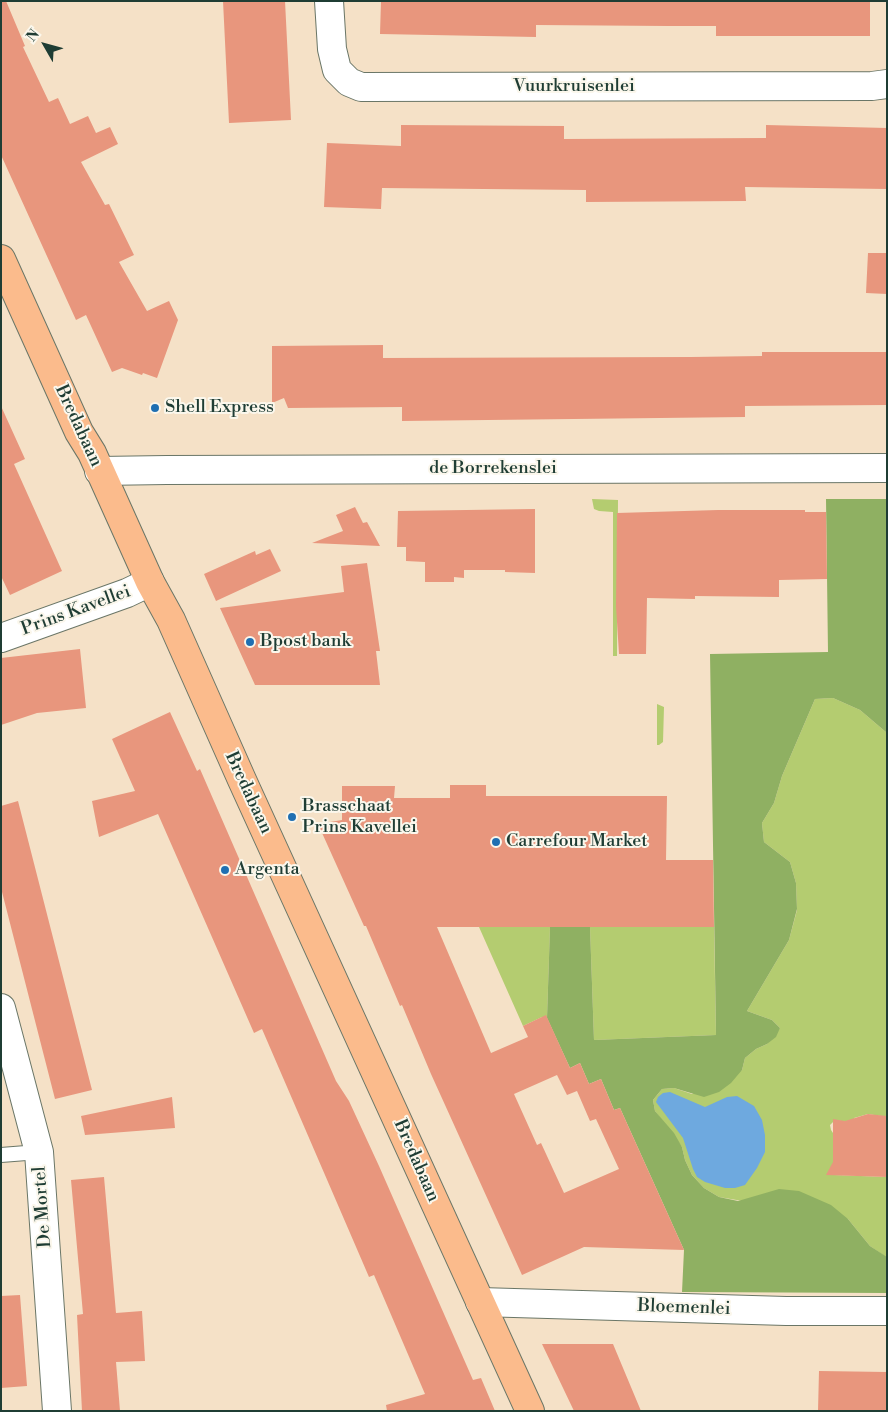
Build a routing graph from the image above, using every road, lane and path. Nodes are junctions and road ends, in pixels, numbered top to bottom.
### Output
1 (330, 1) edge
2 (887, 84) edge
3 (1, 259) edge
4 (887, 468) edge
5 (99, 471) junction
6 (150, 582) junction
7 (1, 638) edge
8 (1, 1008) edge
9 (39, 1152) junction
10 (1, 1154) edge
11 (480, 1302) junction
12 (887, 1311) edge
13 (57, 1411) edge
14 (530, 1411) edge

1 - 2 street, Vuurkruisenlei
3 - 5 main road, Bredabaan
4 - 5 street, de Borrekenslei
5 - 6 main road, Bredabaan
6 - 7 street, Prins Kavellei
6 - 11 main road, Bredabaan
8 - 9 street, De Mortel
9 - 10 lane
9 - 13 street, De Mortel
11 - 12 street, Bloemenlei
11 - 14 main road, Bredabaan

